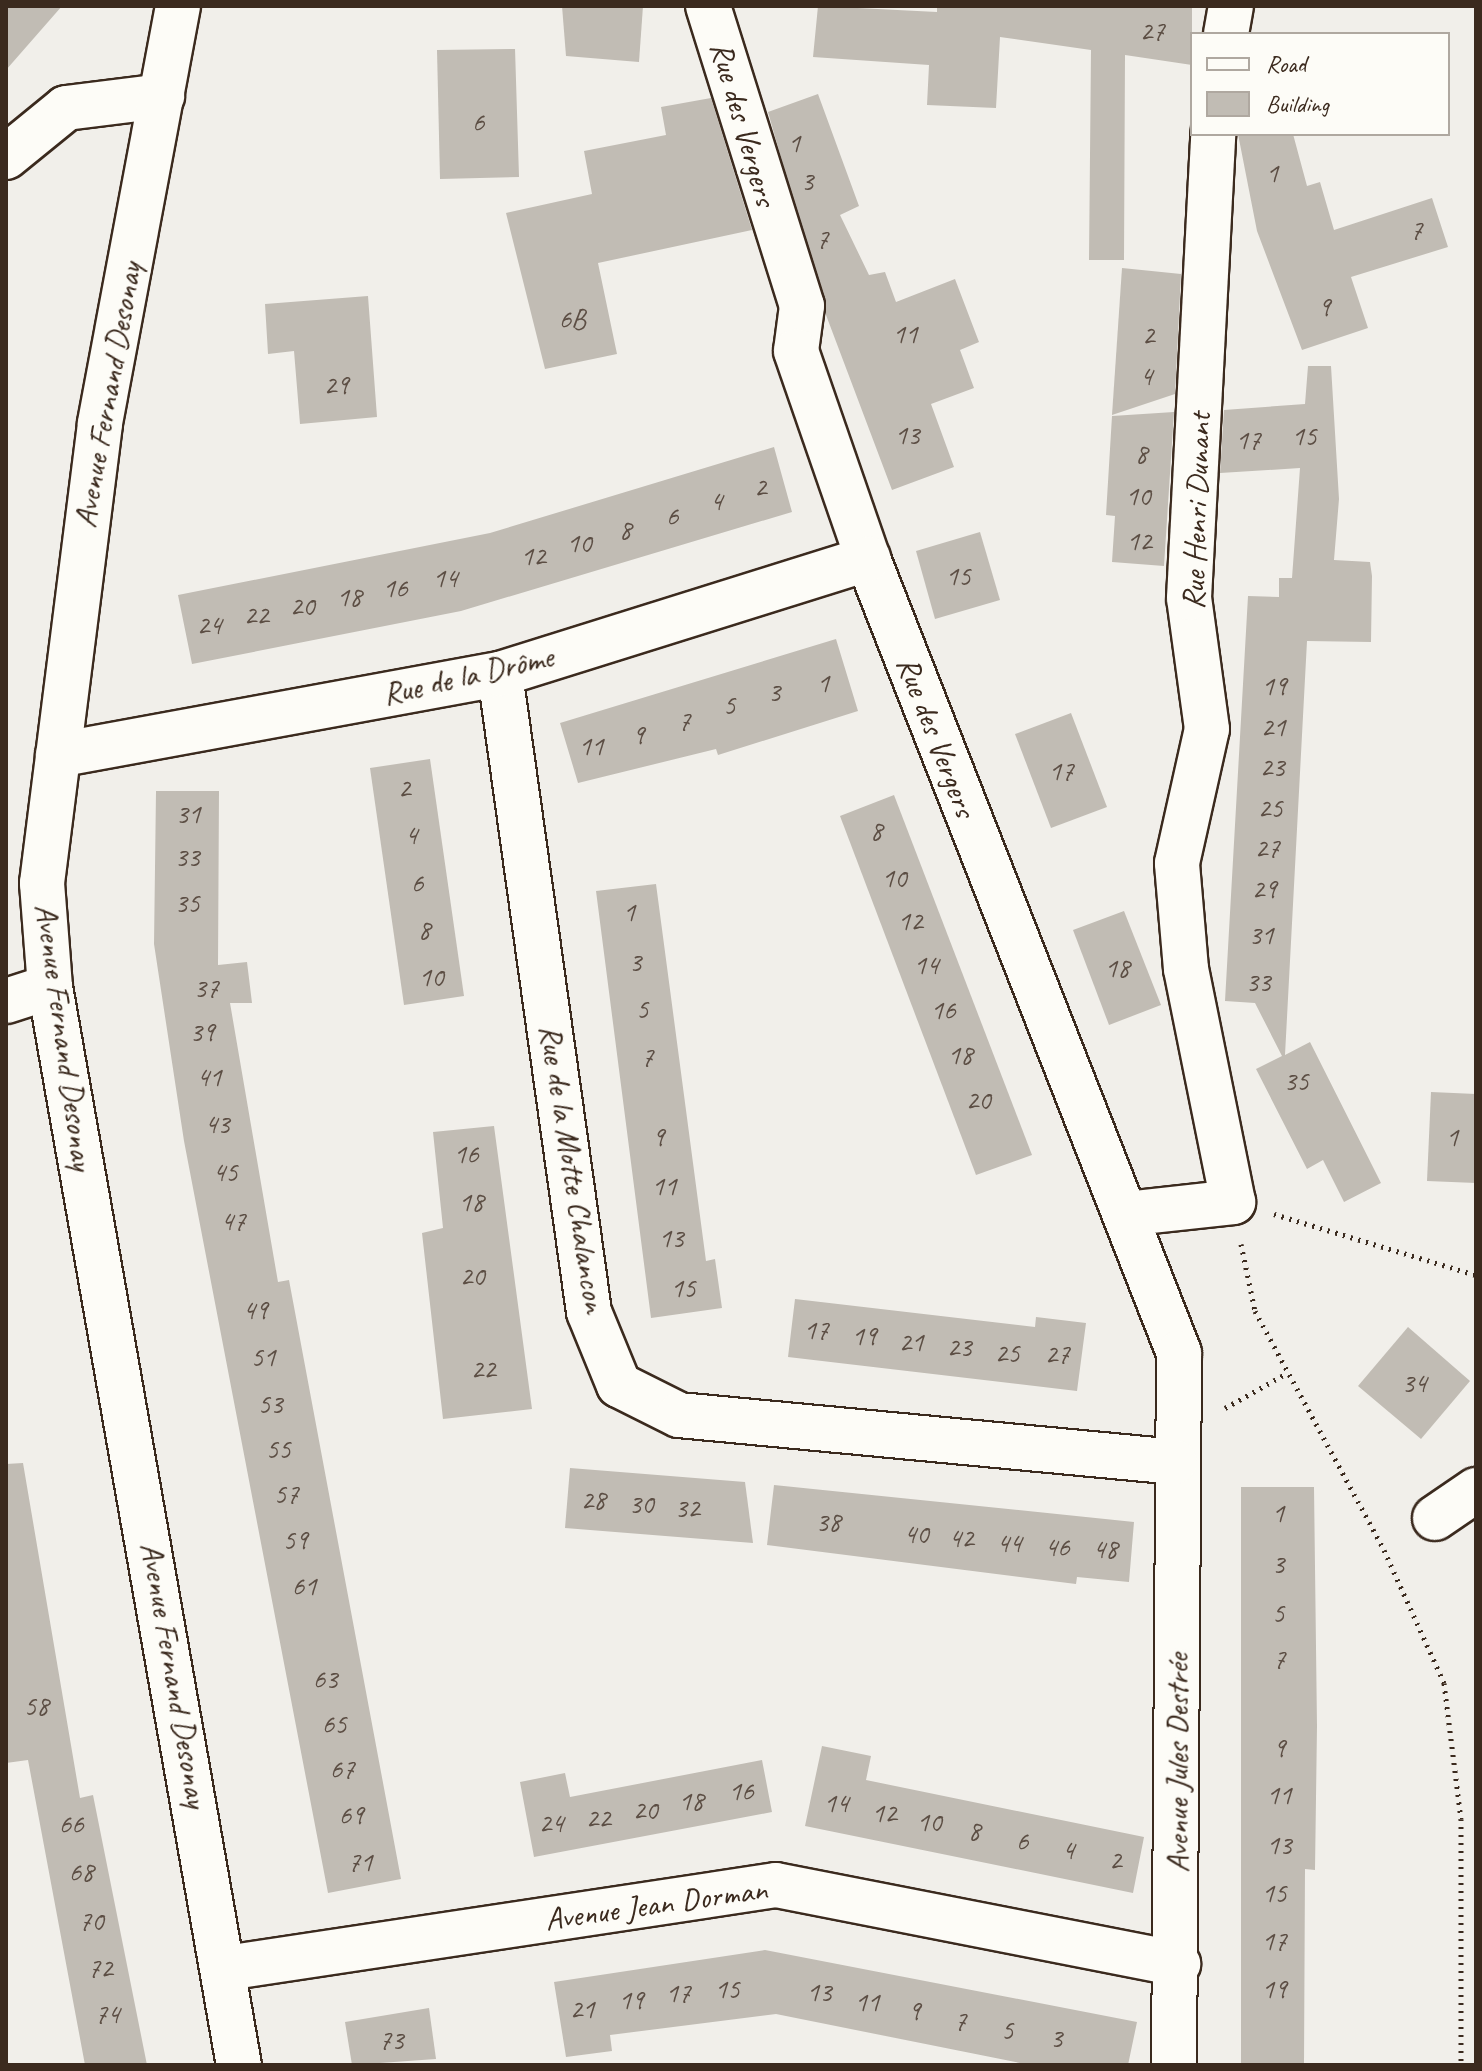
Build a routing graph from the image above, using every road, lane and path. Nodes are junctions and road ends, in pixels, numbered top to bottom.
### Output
1 (178, 6) edge
2 (708, 6) edge
3 (1231, 6) edge
4 (1226, 32) edge
5 (162, 96) junction
6 (1213, 136) edge
7 (6, 157) edge
8 (868, 559) junction
9 (500, 674) junction
10 (58, 755) junction
11 (50, 987) junction
12 (6, 1001) edge
13 (1233, 1202) junction
14 (1125, 1214) junction
15 (1476, 1275) edge
16 (1175, 1462) junction
17 (1476, 1490) edge
18 (1435, 1518) dead end
19 (1178, 1964) junction
20 (226, 1968) junction
21 (239, 2065) edge
22 (1174, 2065) edge
23 (1461, 2065) edge

1 - 5 street, Avenue Fernand Desonay
2 - 8 street, Rue des Vergers
3 - 4 street
5 - 7 street
5 - 10 street, Avenue Fernand Desonay
6 - 13 street, Rue Henri Dunant
8 - 9 street, Rue de la Drôme
8 - 14 street, Rue des Vergers
9 - 10 street, Rue de la Drôme
9 - 16 street, Rue de la Motte Chalancon
10 - 11 street, Avenue Fernand Desonay
11 - 12 street
11 - 20 street, Avenue Fernand Desonay
13 - 14 street
13 - 15 path
13 - 23 path
14 - 16 street, Rue des Vergers
16 - 19 street, Avenue Jules Destrée
17 - 18 street
19 - 20 street, Avenue Jean Dorman
19 - 22 street, Avenue Jules Destrée
20 - 21 street, Avenue Fernand Desonay

